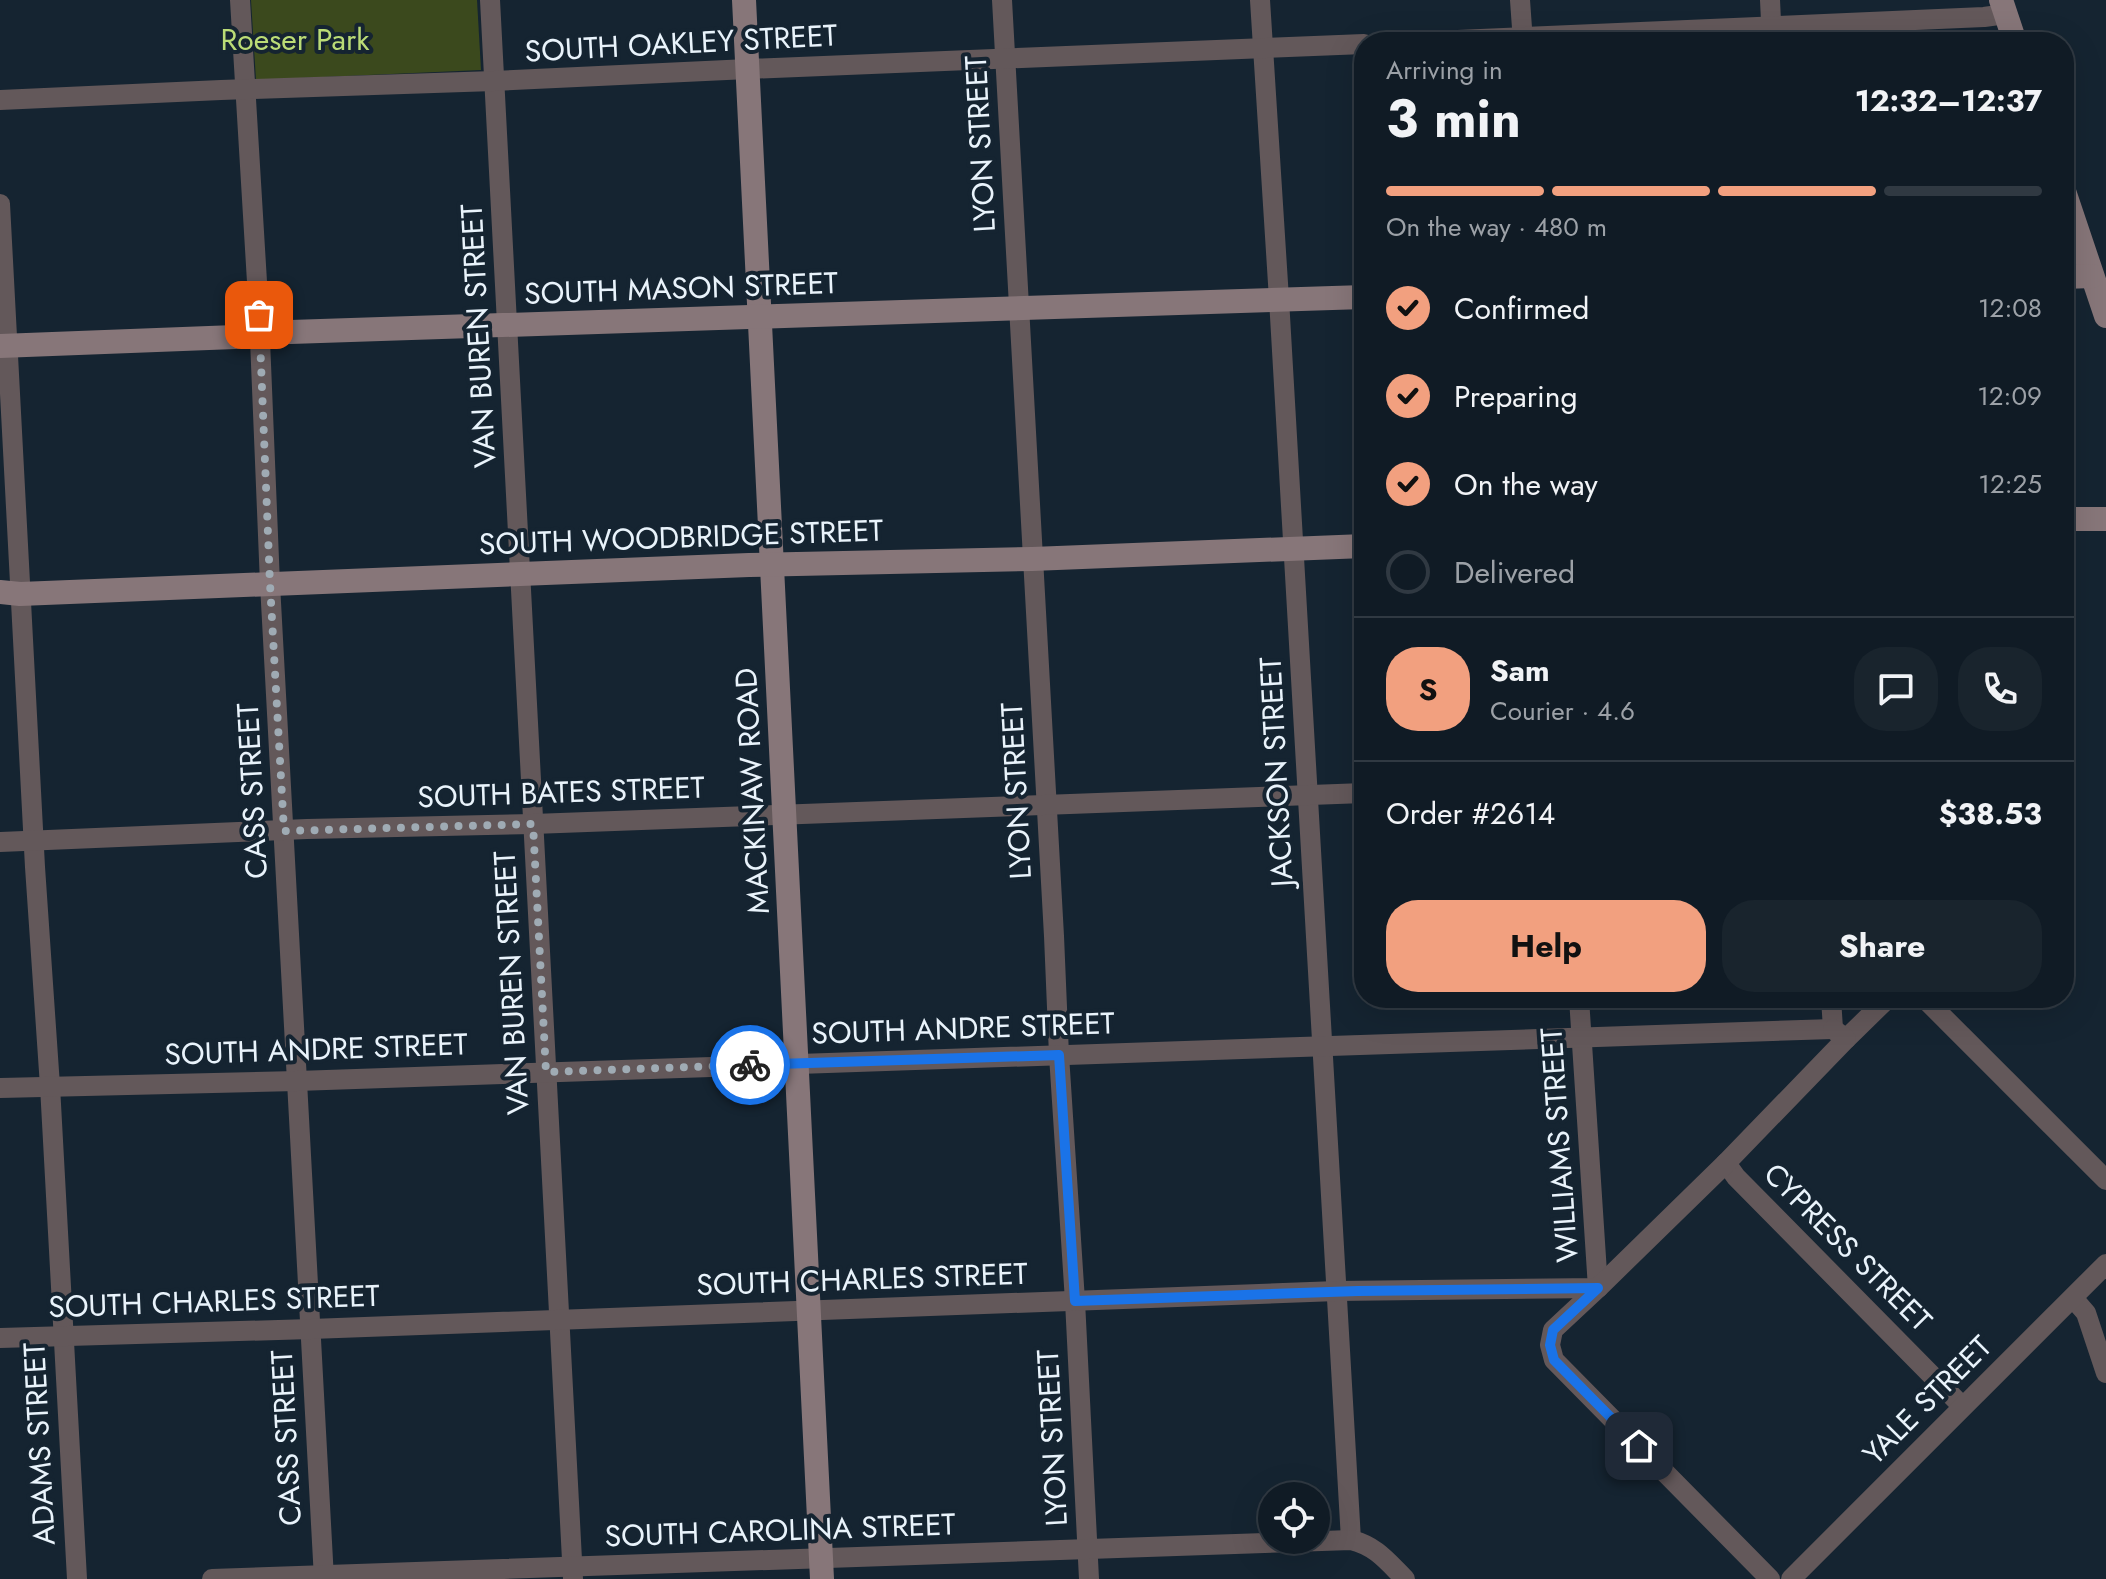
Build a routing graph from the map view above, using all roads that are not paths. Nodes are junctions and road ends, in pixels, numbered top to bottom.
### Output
1 (240, 0) edge
2 (490, 0) edge
3 (744, 0) edge
4 (1002, 0) edge
5 (1260, 0) edge
6 (1520, 0) edge
7 (1770, 0) edge
8 (2004, 7) edge
9 (1522, 32) edge
10 (1772, 32) edge
11 (1797, 32) edge
12 (2012, 32) edge
13 (1354, 44) edge
14 (1262, 49) junction
15 (1005, 58) junction
16 (748, 69) junction
17 (494, 81) junction
18 (244, 89) junction
19 (0, 100) edge
20 (0, 204) edge
21 (2074, 221) edge
22 (2092, 276) junction
23 (2074, 277) edge
24 (1354, 297) edge
25 (1279, 299) junction
26 (1019, 309) junction
27 (2106, 316) edge
28 (759, 317) junction
29 (507, 325) junction
30 (260, 333) junction
31 (4, 345) edge
32 (2074, 519) edge
33 (2106, 519) edge
34 (1354, 546) edge
35 (1293, 548) junction
36 (1032, 559) junction
37 (773, 565) junction
38 (521, 575) junction
39 (270, 584) junction
40 (10, 593) edge
41 (1354, 793) edge
42 (1307, 795) junction
43 (1046, 804) junction
44 (785, 814) junction
45 (533, 824) junction
46 (284, 831) junction
47 (35, 841) junction
48 (0, 842) edge
49 (1580, 1008) edge
50 (1833, 1008) edge
51 (1874, 1008) edge
52 (1934, 1008) edge
53 (1839, 1034) junction
54 (1581, 1038) junction
55 (1321, 1047) junction
56 (1059, 1055) junction
57 (797, 1063) junction
58 (546, 1072) junction
59 (297, 1081) junction
60 (50, 1086) junction
61 (0, 1088) edge
62 (1726, 1163) junction
63 (2106, 1180) edge
64 (2106, 1264) edge
65 (1598, 1288) junction
66 (1337, 1291) junction
67 (2073, 1298) junction
68 (1075, 1301) junction
69 (809, 1312) junction
70 (558, 1320) junction
71 (311, 1329) junction
72 (62, 1335) junction
73 (0, 1338) edge
74 (2106, 1373) edge
75 (1962, 1406) junction
76 (1351, 1540) junction
77 (1087, 1550) junction
78 (822, 1569) edge
79 (573, 1573) edge
80 (324, 1577) edge
81 (77, 1579) edge
82 (212, 1579) edge
83 (1089, 1579) edge
84 (1405, 1579) edge
85 (1770, 1579) edge
86 (1791, 1579) edge

1 - 18 street, CASS STREET
2 - 17 street, VAN BUREN STREET
3 - 16 main road, MACKINAW ROAD
4 - 15 street, LYON STREET
5 - 14 street, JACKSON STREET
6 - 9 street
7 - 10 street
8 - 11 street
8 - 12 main road
13 - 14 street, SOUTH OAKLEY STREET
14 - 15 street, SOUTH OAKLEY STREET
14 - 25 street, JACKSON STREET
15 - 16 street, SOUTH OAKLEY STREET
15 - 26 street, LYON STREET
16 - 17 street, SOUTH OAKLEY STREET
16 - 28 main road, MACKINAW ROAD
17 - 18 street, SOUTH OAKLEY STREET
17 - 29 street, VAN BUREN STREET
18 - 19 street, SOUTH OAKLEY STREET
18 - 30 street, CASS STREET
20 - 31 street, ADAMS STREET
21 - 22 main road
22 - 23 main road
22 - 27 main road
24 - 25 main road, SOUTH MASON STREET
25 - 26 main road, SOUTH MASON STREET
25 - 35 street, JACKSON STREET
26 - 28 main road, SOUTH MASON STREET
26 - 36 street, LYON STREET
28 - 29 main road, SOUTH MASON STREET
28 - 37 main road, MACKINAW ROAD
29 - 30 main road, SOUTH MASON STREET
29 - 38 street, VAN BUREN STREET
30 - 31 main road, SOUTH MASON STREET
30 - 39 street, CASS STREET
31 - 40 street, ADAMS STREET
32 - 33 main road
34 - 35 main road, SOUTH WOODBRIDGE STREET
35 - 36 main road, SOUTH WOODBRIDGE STREET
35 - 42 street, JACKSON STREET
36 - 37 main road, SOUTH WOODBRIDGE STREET
36 - 43 street, LYON STREET
37 - 38 main road, SOUTH WOODBRIDGE STREET
37 - 44 main road, MACKINAW ROAD
38 - 39 main road, SOUTH WOODBRIDGE STREET
38 - 45 street, VAN BUREN STREET
39 - 40 main road, SOUTH WOODBRIDGE STREET
39 - 46 street, CASS STREET
40 - 47 street, ADAMS STREET
41 - 42 street, SOUTH BATES STREET
42 - 43 street, SOUTH BATES STREET
42 - 55 street, JACKSON STREET
43 - 44 street, SOUTH BATES STREET
43 - 56 street, LYON STREET
44 - 45 street, SOUTH BATES STREET
44 - 57 main road, MACKINAW ROAD
45 - 46 street, SOUTH BATES STREET
45 - 58 street, VAN BUREN STREET
46 - 47 street, SOUTH BATES STREET
46 - 59 street, CASS STREET
47 - 48 street, SOUTH BATES STREET
47 - 60 street, ADAMS STREET
49 - 54 street, WILLIAMS STREET
50 - 53 street
51 - 53 street
52 - 63 street
53 - 54 street, SOUTH ANDRE STREET
53 - 62 street
54 - 55 street, SOUTH ANDRE STREET
54 - 65 street, WILLIAMS STREET
55 - 56 street, SOUTH ANDRE STREET
55 - 66 street, JACKSON STREET
56 - 57 street, SOUTH ANDRE STREET
56 - 68 street, LYON STREET
57 - 58 street, SOUTH ANDRE STREET
57 - 69 main road, MACKINAW ROAD
58 - 59 street, SOUTH ANDRE STREET
58 - 70 street, VAN BUREN STREET
59 - 60 street, SOUTH ANDRE STREET
59 - 71 street, CASS STREET
60 - 61 street, SOUTH ANDRE STREET
60 - 72 street, ADAMS STREET
62 - 65 street
62 - 75 street, CYPRESS STREET
64 - 67 street, YALE STREET
65 - 66 street, SOUTH CHARLES STREET
65 - 85 street
66 - 68 street, SOUTH CHARLES STREET
66 - 76 street, JACKSON STREET
67 - 74 street
67 - 75 street, YALE STREET
68 - 69 street, SOUTH CHARLES STREET
68 - 77 street, LYON STREET
69 - 70 street, SOUTH CHARLES STREET
69 - 78 main road, MACKINAW ROAD
70 - 71 street, SOUTH CHARLES STREET
70 - 79 street, VAN BUREN STREET
71 - 72 street, SOUTH CHARLES STREET
71 - 80 street, CASS STREET
72 - 73 street, SOUTH CHARLES STREET
72 - 81 street, ADAMS STREET
75 - 86 street, YALE STREET
76 - 77 street, SOUTH CAROLINA STREET
76 - 84 street
77 - 78 street, SOUTH CAROLINA STREET
77 - 83 street, LYON STREET
78 - 79 street, SOUTH CAROLINA STREET
79 - 80 street, SOUTH CAROLINA STREET
80 - 82 street, SOUTH CAROLINA STREET

